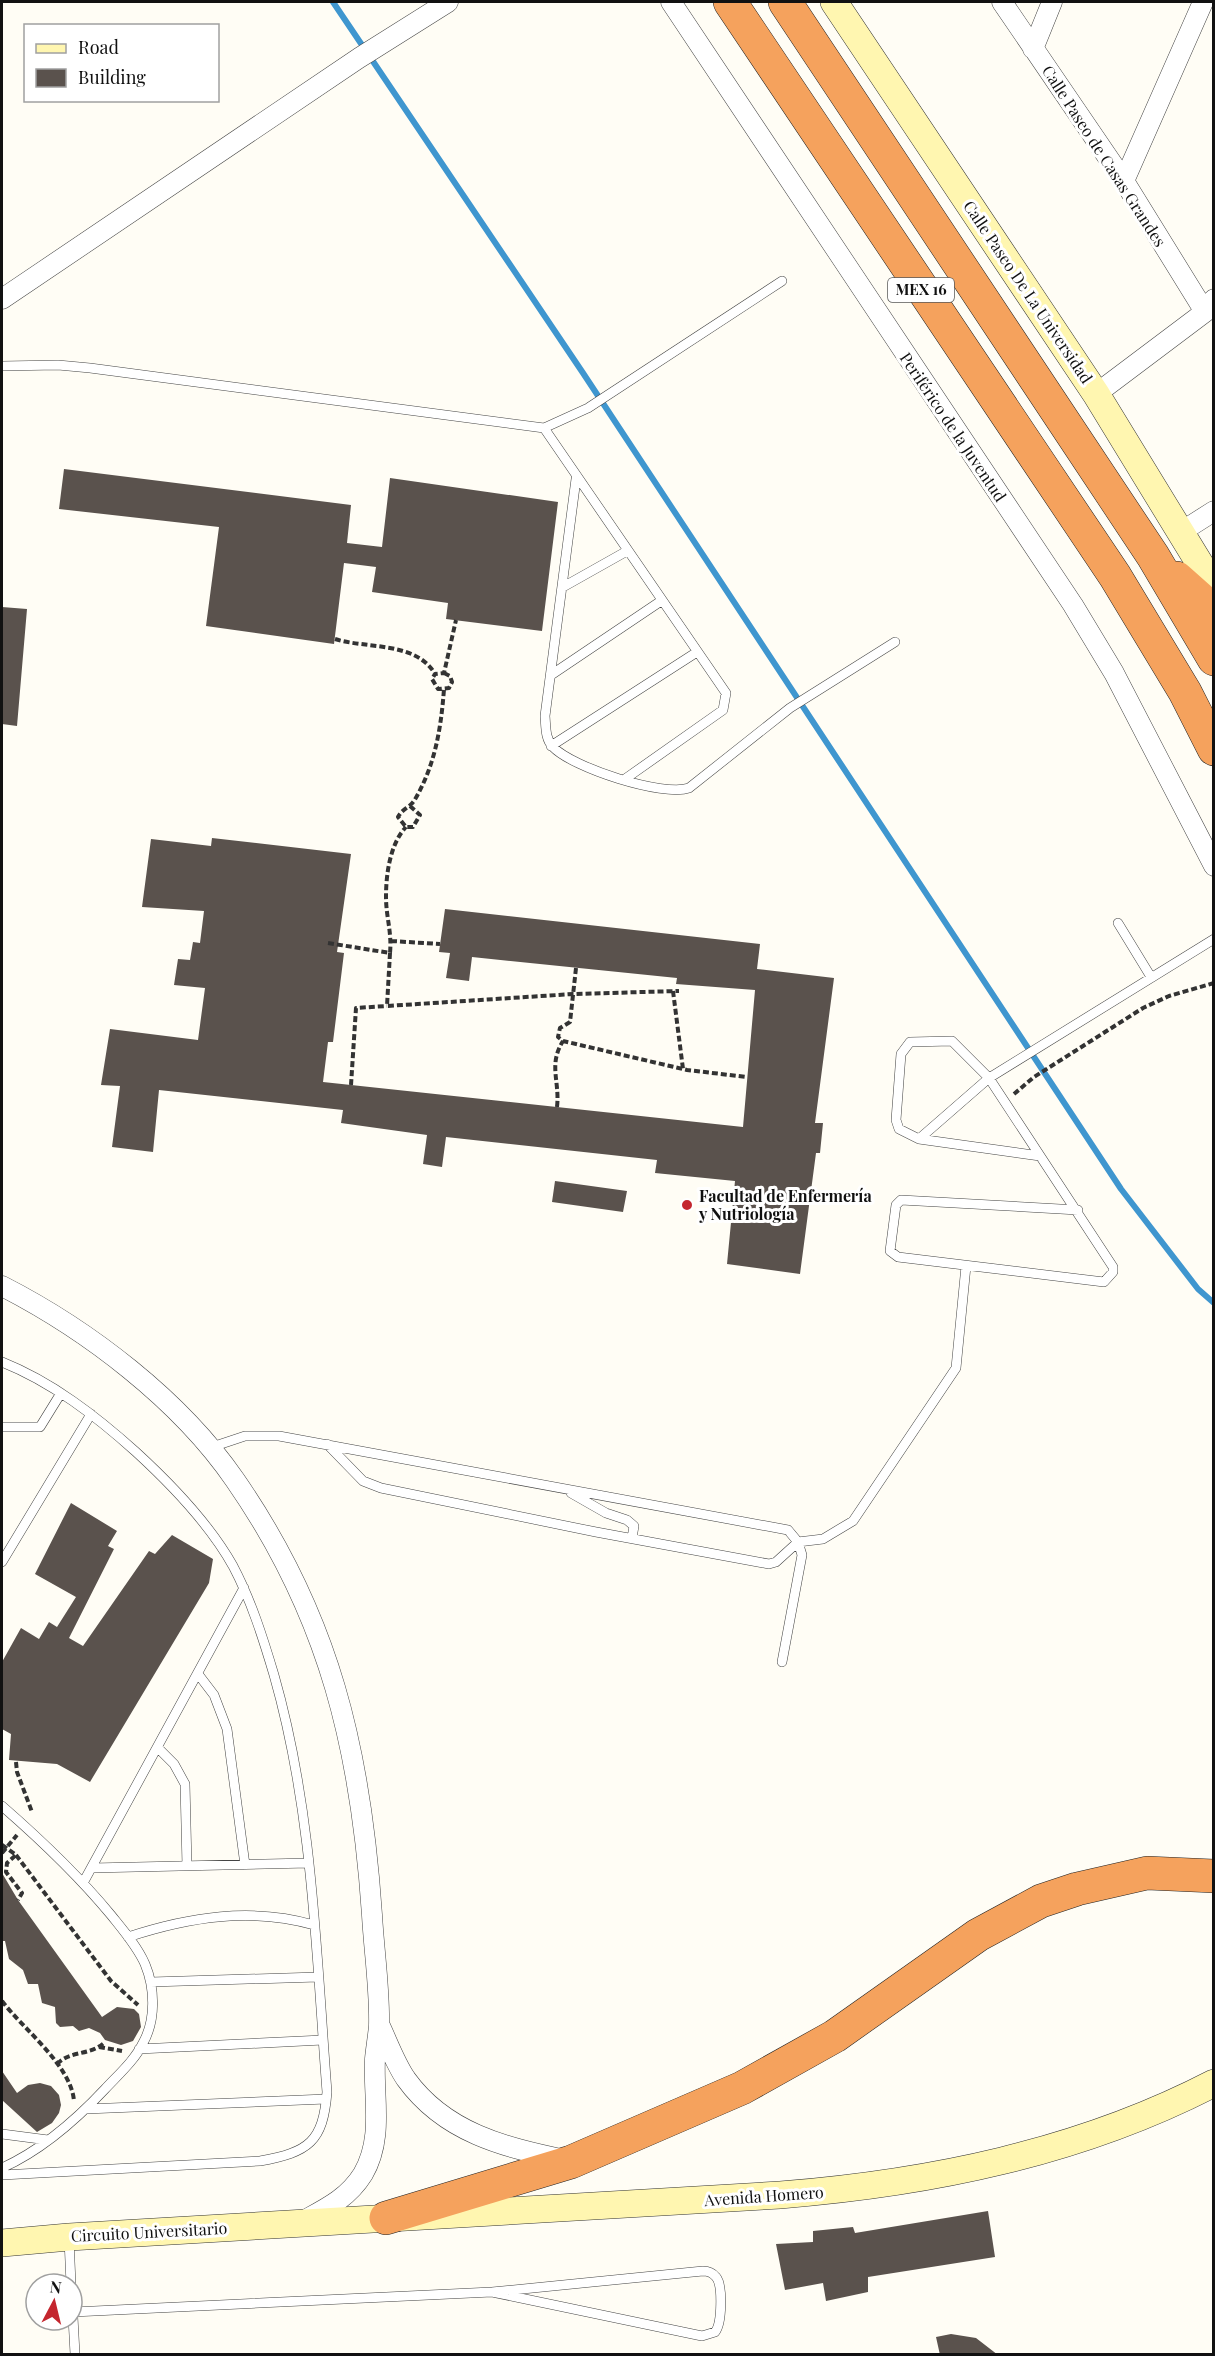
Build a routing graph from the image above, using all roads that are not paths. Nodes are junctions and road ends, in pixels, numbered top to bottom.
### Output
1 (448, 2) edge
2 (671, 2) edge
3 (730, 2) edge
4 (785, 2) edge
5 (834, 2) edge
6 (1002, 2) edge
7 (1052, 2) edge
8 (1203, 2) edge
9 (1033, 48) junction
10 (1124, 182) junction
11 (782, 281) dead end
12 (2, 299) edge
13 (1209, 305) edge
14 (2, 366) edge
15 (1096, 394) junction
16 (544, 428) junction
17 (576, 479) junction
18 (1214, 511) edge
19 (1181, 532) junction
20 (627, 551) junction
21 (1153, 556) junction
22 (563, 587) junction
23 (1214, 587) edge
24 (662, 601) junction
25 (1214, 611) edge
26 (895, 642) dead end
27 (697, 652) junction
28 (1214, 659) edge
29 (551, 675) junction
30 (551, 746) junction
31 (1214, 749) edge
32 (625, 779) junction
33 (1214, 866) edge
34 (1118, 923) dead end
35 (1214, 939) edge
36 (1151, 977) junction
37 (989, 1078) junction
38 (919, 1139) junction
39 (1040, 1156) junction
40 (1078, 1210) junction
41 (966, 1266) junction
42 (2, 1286) edge
43 (2, 1362) edge
44 (61, 1393) junction
45 (91, 1414) junction
46 (2, 1426) edge
47 (327, 1444) junction
48 (208, 1448) junction
49 (564, 1488) junction
50 (632, 1538) junction
51 (798, 1542) junction
52 (2, 1562) edge
53 (244, 1588) junction
54 (782, 1662) dead end
55 (198, 1674) junction
56 (158, 1748) junction
57 (2, 1806) edge
58 (309, 1863) junction
59 (245, 1865) junction
60 (187, 1866) junction
61 (92, 1868) junction
62 (1214, 1876) edge
63 (83, 1883) junction
64 (314, 1924) junction
65 (128, 1937) junction
66 (318, 1977) junction
67 (151, 1982) junction
68 (379, 2024) junction
69 (323, 2040) junction
70 (139, 2049) junction
71 (1214, 2083) edge
72 (326, 2099) junction
73 (86, 2109) junction
74 (2, 2134) edge
75 (48, 2140) junction
76 (571, 2162) junction
77 (2, 2168) edge
78 (2, 2175) edge
79 (386, 2218) junction
80 (298, 2223) junction
81 (69, 2237) junction
82 (2, 2243) edge
83 (70, 2272) edge
84 (492, 2292) junction
85 (84, 2311) edge
86 (74, 2332) edge
87 (75, 2355) edge

1 - 12 street
2 - 33 street, Periférico de la Juventud
3 - 31 highway, MEX 16
4 - 21 highway, MEX 16
5 - 15 main road, Calle Paseo De La Universidad
6 - 9 street, Calle Paseo de Casas Grandes
7 - 9 street
8 - 10 street
9 - 10 street, Calle Paseo de Casas Grandes
10 - 13 street, Calle Paseo de Casas Grandes
11 - 16 lane
13 - 15 street
14 - 16 lane
15 - 19 main road, Calle Paseo De La Universidad
16 - 17 lane
17 - 20 lane
17 - 22 lane
18 - 19 street
19 - 23 main road, Calle Paseo De La Universidad
20 - 22 lane
20 - 24 lane
21 - 25 highway
21 - 28 highway, MEX 16
22 - 29 lane
24 - 27 lane
24 - 29 lane
26 - 32 lane
27 - 30 lane
27 - 32 lane
29 - 30 lane
30 - 32 lane
34 - 36 lane
35 - 36 lane
36 - 37 lane
37 - 38 lane
37 - 38 lane
37 - 39 lane
38 - 39 lane
39 - 40 lane
40 - 41 lane
40 - 41 lane
41 - 51 lane
42 - 48 street
43 - 44 lane
44 - 45 lane
44 - 46 lane
45 - 52 lane
45 - 53 lane
47 - 48 lane
47 - 49 lane
47 - 50 lane
48 - 68 street
49 - 50 lane
49 - 51 lane
50 - 51 lane
51 - 54 lane
53 - 55 lane
53 - 58 lane
55 - 56 lane
55 - 59 lane
56 - 60 lane
56 - 61 lane
57 - 63 lane
58 - 59 lane
58 - 64 lane
59 - 60 lane
60 - 61 lane
61 - 63 lane
62 - 76 highway
63 - 65 lane
64 - 65 lane
64 - 66 lane
65 - 67 lane
66 - 67 lane
66 - 69 lane
67 - 70 lane
68 - 76 street
68 - 80 street
69 - 70 lane
69 - 72 lane
70 - 73 lane
71 - 79 main road, Avenida Homero
72 - 73 lane
72 - 78 lane
73 - 75 lane
74 - 75 lane
75 - 77 lane
76 - 79 highway
79 - 80 main road, Avenida Homero
80 - 81 main road, Circuito Universitario
81 - 82 main road, Circuito Universitario
81 - 83 lane
84 - 84 lane
84 - 85 lane
86 - 87 lane

